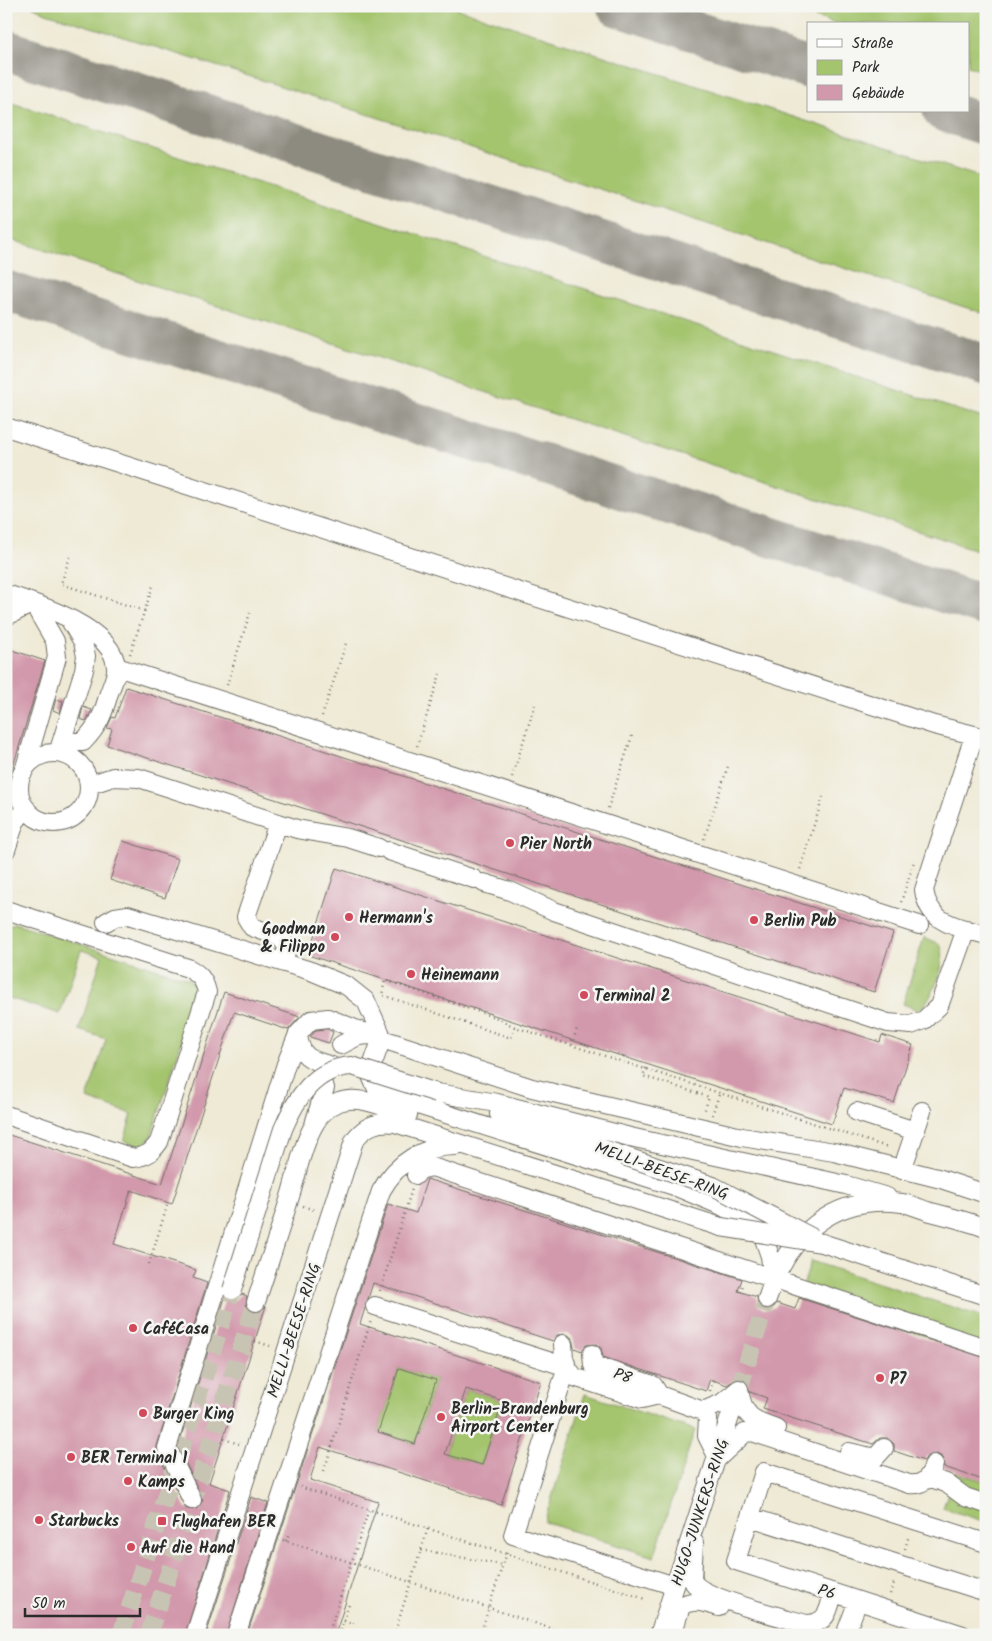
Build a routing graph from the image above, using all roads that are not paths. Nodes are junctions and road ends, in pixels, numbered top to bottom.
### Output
1 (6, 427) edge
2 (6, 594) edge
3 (33, 603) junction
4 (6, 613) edge
5 (67, 618) junction
6 (121, 669) junction
7 (980, 737) edge
8 (60, 747) junction
9 (24, 772) junction
10 (89, 785) junction
11 (26, 808) junction
12 (278, 823) junction
13 (6, 850) edge
14 (6, 910) edge
15 (106, 922) dead end
16 (918, 925) dead end
17 (966, 929) junction
18 (986, 935) edge
19 (284, 963) junction
20 (298, 1034) junction
21 (376, 1036) junction
22 (341, 1045) dead end
23 (332, 1066) dead end
24 (325, 1088) dead end
25 (436, 1093) junction
26 (922, 1111) dead end
27 (857, 1112) dead end
28 (6, 1115) edge
29 (313, 1126) junction
30 (915, 1131) junction
31 (471, 1145) junction
32 (905, 1162) junction
33 (416, 1175) road end
34 (986, 1194) edge
35 (904, 1203) junction
36 (981, 1224) edge
37 (822, 1243) junction
38 (773, 1279) junction
39 (232, 1290) tunnel mouth
40 (986, 1296) edge
41 (767, 1299) tunnel mouth
42 (256, 1302) tunnel mouth
43 (375, 1306) road end
44 (564, 1344) dead end
45 (986, 1348) edge
46 (592, 1354) dead end
47 (567, 1367) junction
48 (739, 1389) junction
49 (659, 1396) junction
50 (703, 1411) junction
51 (877, 1453) dead end
52 (718, 1458) junction
53 (192, 1500) dead end
54 (986, 1504) edge
55 (750, 1517) junction
56 (694, 1529) junction
57 (986, 1543) edge
58 (675, 1586) junction
59 (986, 1592) edge
60 (833, 1593) junction
61 (858, 1601) junction
62 (195, 1635) edge
63 (236, 1635) edge
64 (659, 1635) edge
65 (672, 1635) edge
66 (808, 1635) edge
67 (846, 1635) edge
68 (963, 1635) edge

1 - 7 street
2 - 3 street
3 - 4 street
3 - 5 street
3 - 9 street
5 - 6 street
5 - 8 street
6 - 8 street
6 - 16 street
7 - 17 street
8 - 9 street
8 - 10 street
9 - 11 street
10 - 11 street
10 - 12 street
11 - 13 street
12 - 17 street
12 - 19 street
14 - 28 street
15 - 19 street
17 - 18 street
19 - 21 street
20 - 21 street
20 - 23 street
20 - 53 street
21 - 22 street
21 - 32 street
21 - 38 street
24 - 29 street
25 - 35 street, bridge
25 - 37 street, MELLI-BEESE-RING, bridge
25 - 39 street, MELLI-BEESE-RING, bridge
26 - 30 street
27 - 30 street
29 - 31 street, MELLI-BEESE-RING
29 - 42 street, MELLI-BEESE-RING
30 - 32 street
31 - 37 street, MELLI-BEESE-RING, bridge
31 - 62 street, MELLI-BEESE-RING
31 - 63 street
32 - 34 street
33 - 38 street
35 - 36 street
35 - 38 street
37 - 40 street, MELLI-BEESE-RING
38 - 41 street
38 - 45 street
43 - 47 street
44 - 47 street
46 - 49 street, P8
47 - 49 street
47 - 58 street
48 - 50 street
48 - 51 street
48 - 52 street, HUGO-JUNKERS-RING
49 - 50 street
50 - 52 street
52 - 54 street
52 - 56 street, HUGO-JUNKERS-RING
55 - 57 street, P6
55 - 59 street
55 - 60 street, P6
56 - 58 street, HUGO-JUNKERS-RING
56 - 60 street
58 - 64 street, HUGO-JUNKERS-RING
60 - 61 street, P6
61 - 67 street
61 - 68 street, P6
65 - 66 street

